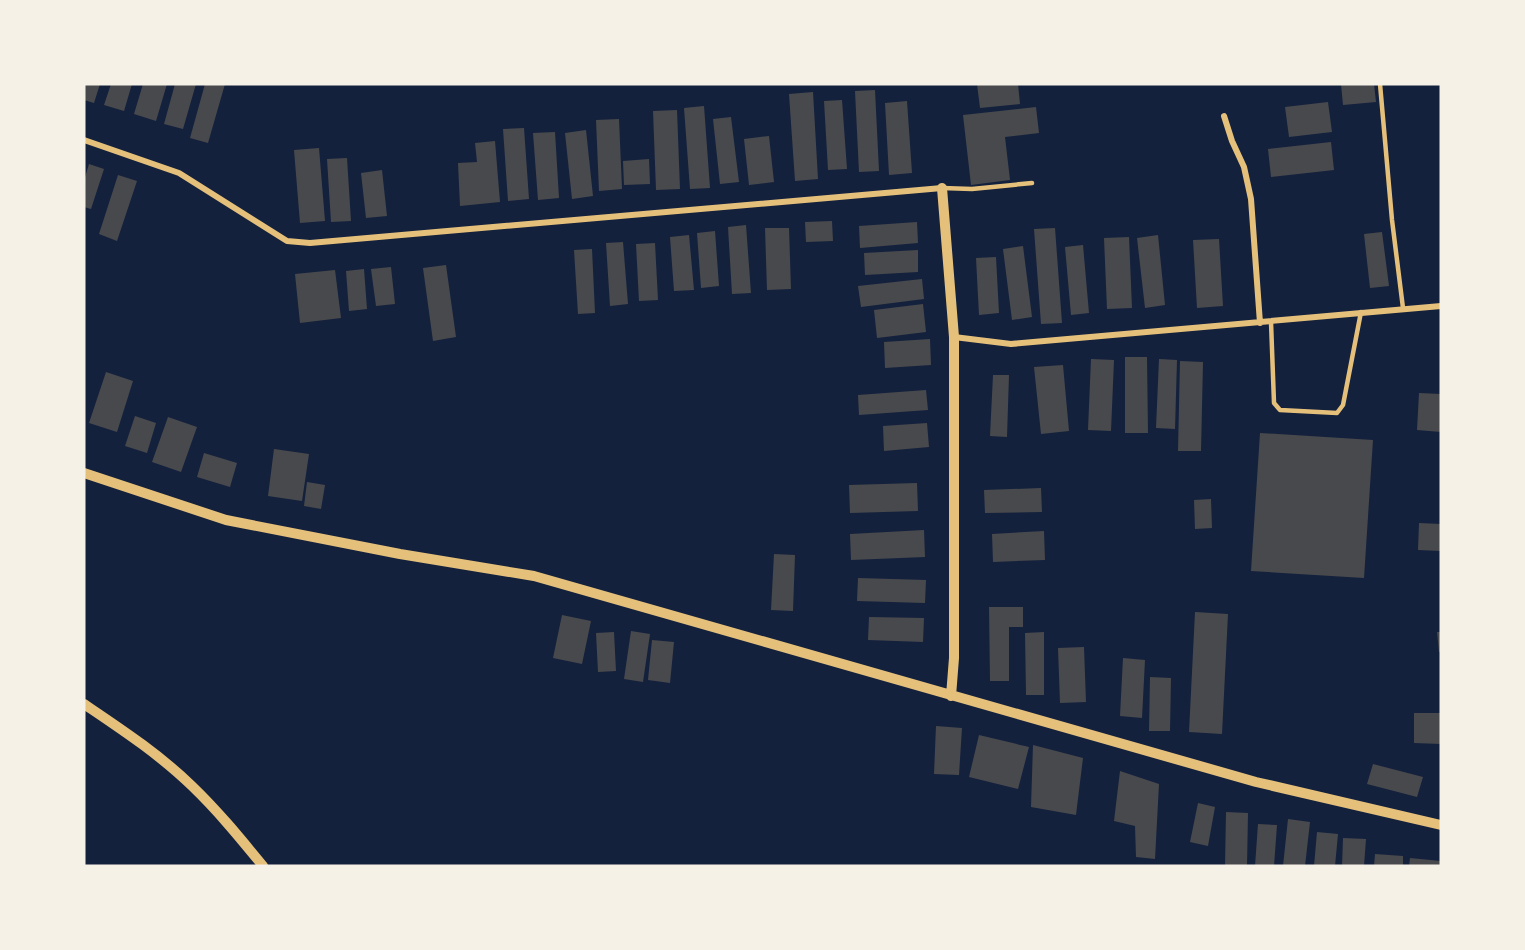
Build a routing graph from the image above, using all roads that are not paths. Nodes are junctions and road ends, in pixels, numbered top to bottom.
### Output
1 (1380, 84) edge
2 (1224, 116) dead end
3 (84, 140) edge
4 (1032, 183) dead end
5 (942, 188) junction
6 (1441, 306) edge
7 (1403, 308) junction
8 (1361, 312) junction
9 (1271, 322) junction
10 (1260, 323) junction
11 (954, 338) junction
12 (84, 473) edge
13 (951, 696) junction
14 (84, 704) edge
15 (1441, 825) edge
16 (263, 866) edge

1 - 7 lane
2 - 10 street
3 - 5 street
4 - 5 lane
5 - 11 street
6 - 7 street
7 - 8 street
8 - 9 street
8 - 9 lane
9 - 10 street
10 - 11 street
11 - 13 street
12 - 13 street
13 - 15 street
14 - 16 street

